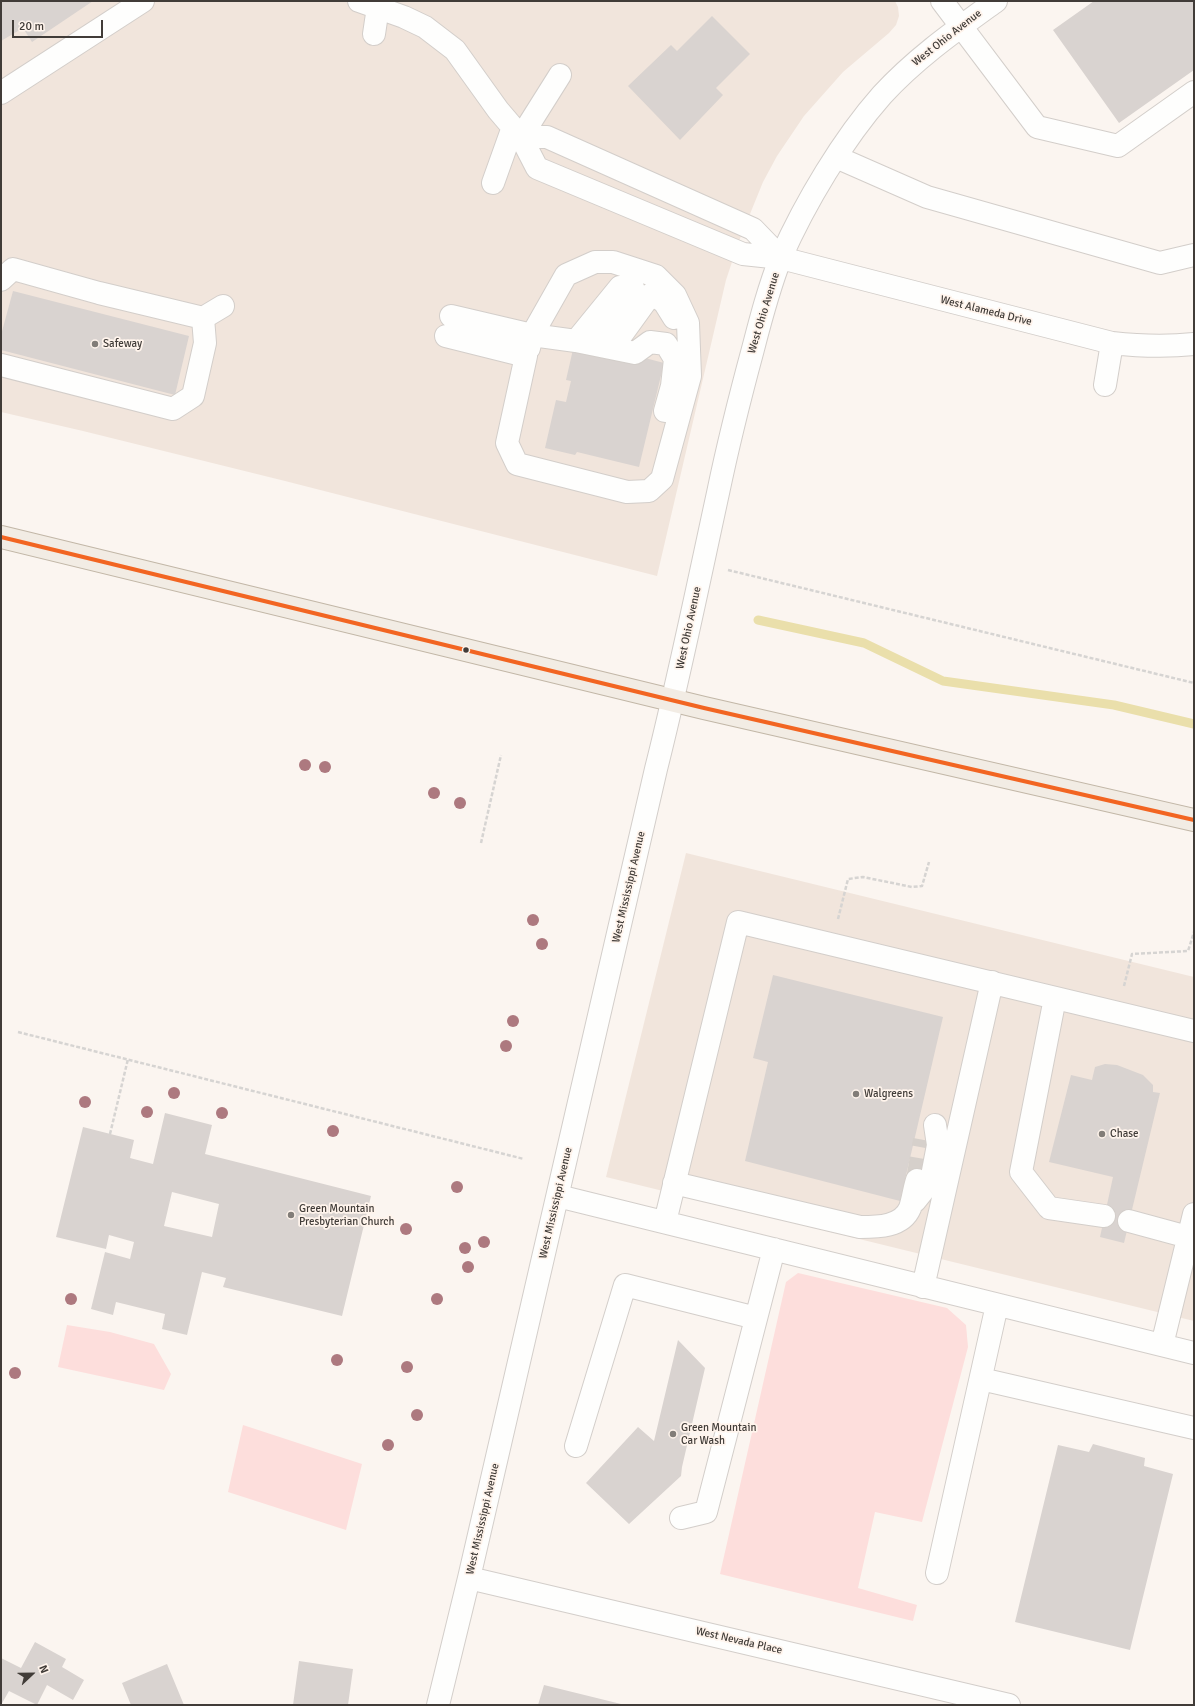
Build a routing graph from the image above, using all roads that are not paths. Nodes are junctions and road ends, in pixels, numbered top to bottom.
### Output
1 (143, 1) edge
2 (942, 1) edge
3 (996, 1) edge
4 (369, 4) edge
5 (960, 26) junction
6 (374, 34) dead end
7 (560, 75) dead end
8 (1194, 92) edge
9 (1, 93) edge
10 (517, 132) junction
11 (836, 157) junction
12 (493, 184) dead end
13 (1194, 255) edge
14 (781, 258) junction
15 (1, 280) edge
16 (643, 292) junction
17 (223, 306) dead end
18 (203, 318) junction
19 (532, 335) junction
20 (1112, 343) junction
21 (595, 344) junction
22 (1194, 344) edge
23 (690, 345) junction
24 (526, 356) junction
25 (1, 365) edge
26 (1105, 385) dead end
27 (639, 491) junction
28 (1, 537) edge
29 (673, 701) junction
30 (1194, 820) edge
31 (992, 982) junction
32 (1055, 998) junction
33 (1194, 1032) edge
34 (962, 1117) junction
35 (917, 1180) tunnel mouth
36 (674, 1183) junction
37 (558, 1196) junction
38 (910, 1207) junction
39 (1194, 1214) edge
40 (1104, 1216) dead end
41 (1129, 1221) dead end
42 (665, 1222) junction
43 (1188, 1237) junction
44 (774, 1249) junction
45 (923, 1287) junction
46 (997, 1305) junction
47 (756, 1318) junction
48 (1162, 1345) junction
49 (1194, 1353) edge
50 (981, 1379) junction
51 (1194, 1428) edge
52 (576, 1446) dead end
53 (681, 1518) dead end
54 (937, 1573) dead end
55 (469, 1578) junction
56 (1003, 1704) edge
57 (438, 1705) edge

1 - 9 street
2 - 5 street
3 - 5 street, West Ohio Avenue
4 - 6 street
4 - 10 street, West Alameda Drive
5 - 8 street
5 - 11 street, West Ohio Avenue
7 - 10 street
10 - 12 street
10 - 14 street
10 - 14 street, West Alameda Drive
11 - 13 street
11 - 14 street, West Ohio Avenue
14 - 20 street, West Alameda Drive
14 - 29 street, West Ohio Avenue
15 - 18 street
16 - 21 street
16 - 21 street
16 - 23 street
17 - 18 street
18 - 25 street
19 - 21 street
19 - 23 street
19 - 24 street
19 - 24 street
20 - 22 street, West Alameda Drive
20 - 26 street
21 - 27 street
23 - 27 street
24 - 27 street
28 - 29 main road
29 - 30 main road
29 - 37 street, West Mississippi Avenue
31 - 32 street
31 - 34 street
31 - 36 street
32 - 33 street
32 - 40 street
34 - 38 street
34 - 45 street
35 - 38 street
36 - 38 street
36 - 42 street
37 - 42 street
37 - 55 street, West Mississippi Avenue
39 - 43 street
41 - 43 street
42 - 44 street
43 - 48 street
44 - 45 street
44 - 47 street
45 - 46 street
46 - 48 street
46 - 50 street
47 - 52 street
47 - 53 street
48 - 49 street
50 - 51 street
50 - 54 street
55 - 56 street, West Nevada Place
55 - 57 street, West Mississippi Avenue

